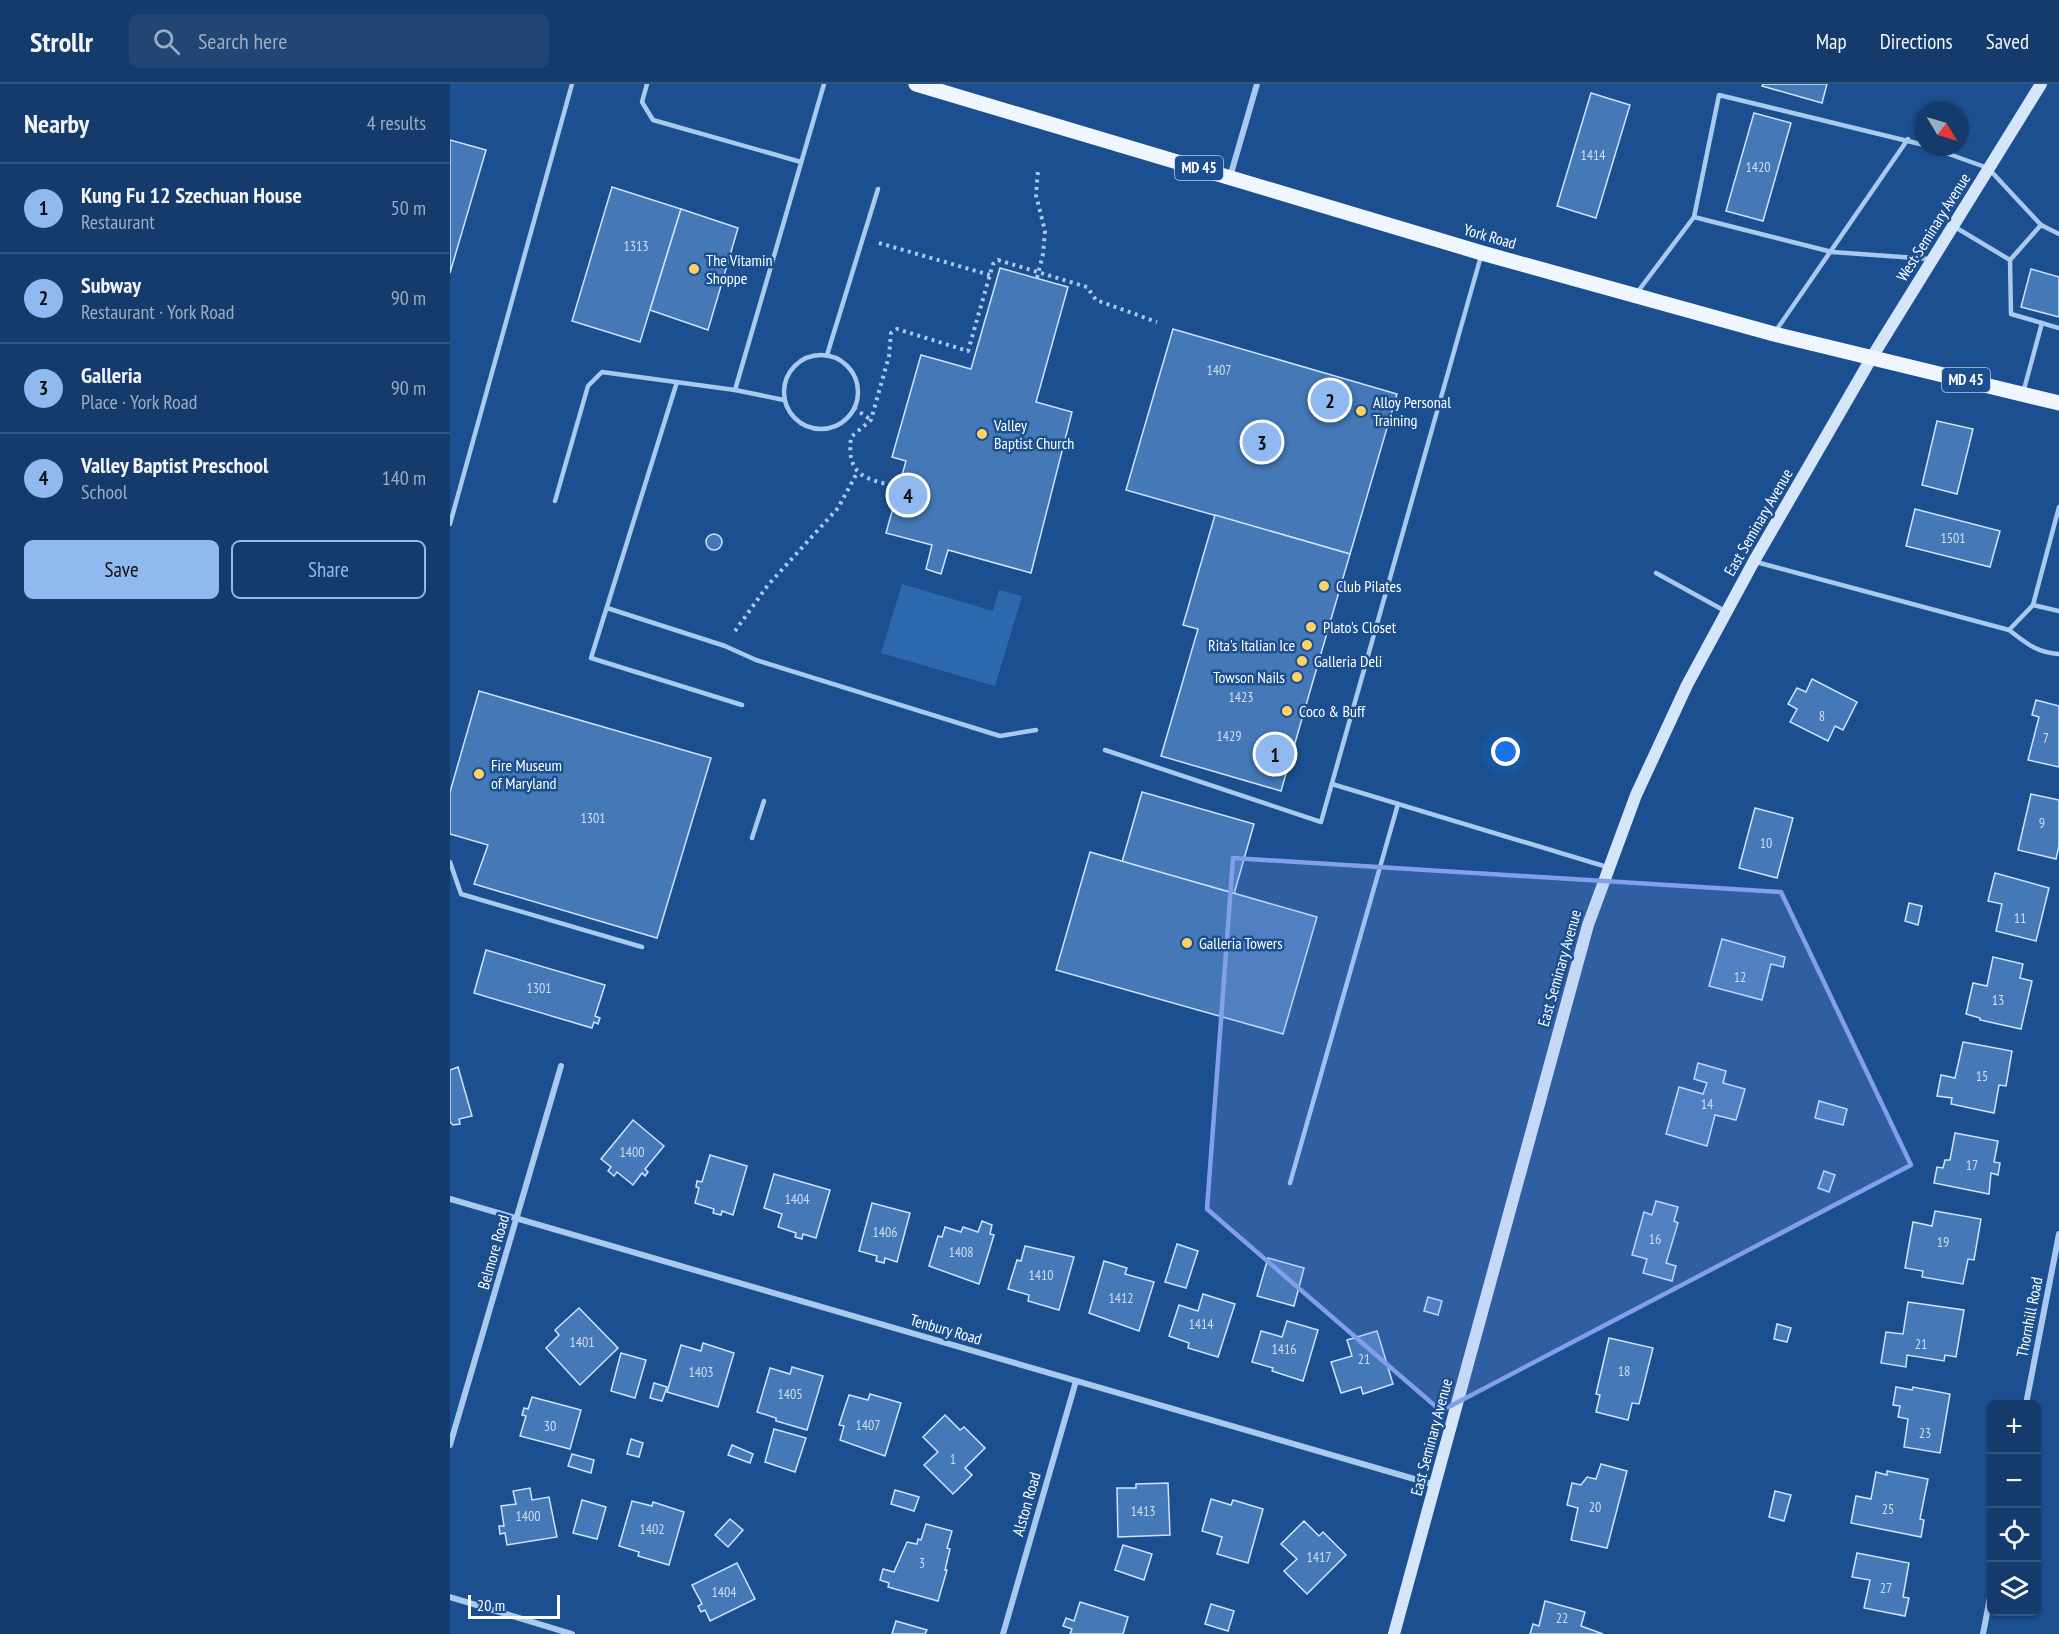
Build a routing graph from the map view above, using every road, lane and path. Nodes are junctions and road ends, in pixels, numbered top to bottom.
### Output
1 (572, 84) edge
2 (647, 84) edge
3 (824, 84) edge
4 (916, 84) edge
5 (1257, 84) edge
6 (2041, 84) edge
7 (1908, 139) junction
8 (1915, 142) edge
9 (1954, 156) edge
10 (801, 162) junction
11 (1988, 168) junction
12 (1038, 170) dead end
13 (1229, 177) junction
14 (879, 189) dead end
15 (1694, 217) junction
16 (2041, 225) junction
17 (1953, 226) junction
18 (2059, 234) edge
19 (864, 239) junction
20 (1832, 252) junction
21 (1482, 253) junction
22 (1932, 260) junction
23 (2010, 260) junction
24 (1038, 272) junction
25 (990, 275) junction
26 (1037, 278) dead end
27 (1635, 295) junction
28 (1157, 322) dead end
29 (2042, 323) junction
30 (2059, 328) edge
31 (1774, 334) junction
32 (827, 356) junction
33 (1872, 357) junction
34 (677, 382) junction
35 (735, 390) junction
36 (2023, 394) junction
37 (784, 400) junction
38 (2059, 403) edge
39 (854, 408) junction
40 (871, 420) junction
41 (857, 473) junction
42 (899, 487) dead end
43 (555, 501) dead end
44 (452, 506) edge
45 (2059, 507) edge
46 (450, 524) edge
47 (1754, 561) junction
48 (1656, 573) dead end
49 (2033, 605) junction
50 (607, 608) junction
51 (2059, 611) edge
52 (1726, 612) junction
53 (2009, 630) junction
54 (725, 646) junction
55 (2059, 654) edge
56 (742, 705) dead end
57 (1036, 730) dead end
58 (1105, 750) dead end
59 (1332, 784) junction
60 (764, 801) dead end
61 (1398, 804) junction
62 (752, 838) dead end
63 (450, 862) edge
64 (1607, 867) junction
65 (642, 947) dead end
66 (561, 1066) dead end
67 (1290, 1183) dead end
68 (450, 1199) edge
69 (516, 1218) junction
70 (2059, 1234) edge
71 (1076, 1381) junction
72 (2027, 1400) edge
73 (450, 1445) edge
74 (1435, 1485) junction
75 (450, 1597) edge
76 (1987, 1613) edge
77 (572, 1634) edge
78 (1003, 1634) edge
79 (1394, 1634) edge
80 (1983, 1634) edge

1 - 44 lane
2 - 10 lane
3 - 10 lane
4 - 13 main road, York Road / MD 45
5 - 13 street
6 - 11 street, West Seminary Avenue
7 - 8 lane
7 - 15 lane
7 - 20 lane
9 - 11 lane
10 - 35 lane
11 - 16 lane
11 - 17 street, West Seminary Avenue
12 - 24 path
13 - 21 main road, York Road / MD 45
14 - 19 lane
15 - 20 lane
15 - 27 lane
16 - 18 lane
16 - 23 lane
17 - 22 street, West Seminary Avenue
17 - 23 lane
19 - 25 path
19 - 32 lane
20 - 22 lane
20 - 31 lane
21 - 27 main road, York Road / MD 45
21 - 59 lane
22 - 33 street, West Seminary Avenue
23 - 29 lane
24 - 25 path
24 - 26 path
24 - 28 path
25 - 40 path
27 - 31 main road, York Road / MD 45
29 - 30 lane
29 - 36 lane
31 - 33 main road, York Road / MD 45
32 - 37 lane
32 - 39 lane
33 - 36 main road, York Road / MD 45
33 - 47 street, East Seminary Avenue
34 - 35 lane
34 - 43 lane
34 - 50 lane
35 - 37 lane
36 - 38 main road, York Road / MD 45
37 - 39 lane
39 - 40 path
40 - 41 path
41 - 42 path
41 - 54 path
44 - 46 lane
45 - 49 lane
47 - 52 street, East Seminary Avenue
47 - 53 lane
48 - 52 lane
49 - 51 lane
49 - 53 lane
50 - 54 lane
50 - 56 lane
52 - 64 street, East Seminary Avenue
53 - 55 lane
54 - 57 lane
58 - 59 lane
59 - 61 lane
60 - 62 lane
61 - 64 lane
61 - 67 lane
63 - 65 lane
64 - 74 street, East Seminary Avenue
66 - 69 street, Belmore Road
68 - 69 street, Tenbury Road
69 - 71 street, Tenbury Road
69 - 73 street, Belmore Road
70 - 72 street, Thornhill Road
71 - 74 street, Tenbury Road
71 - 78 street, Alston Road
74 - 79 street, East Seminary Avenue
75 - 77 street
76 - 80 street

